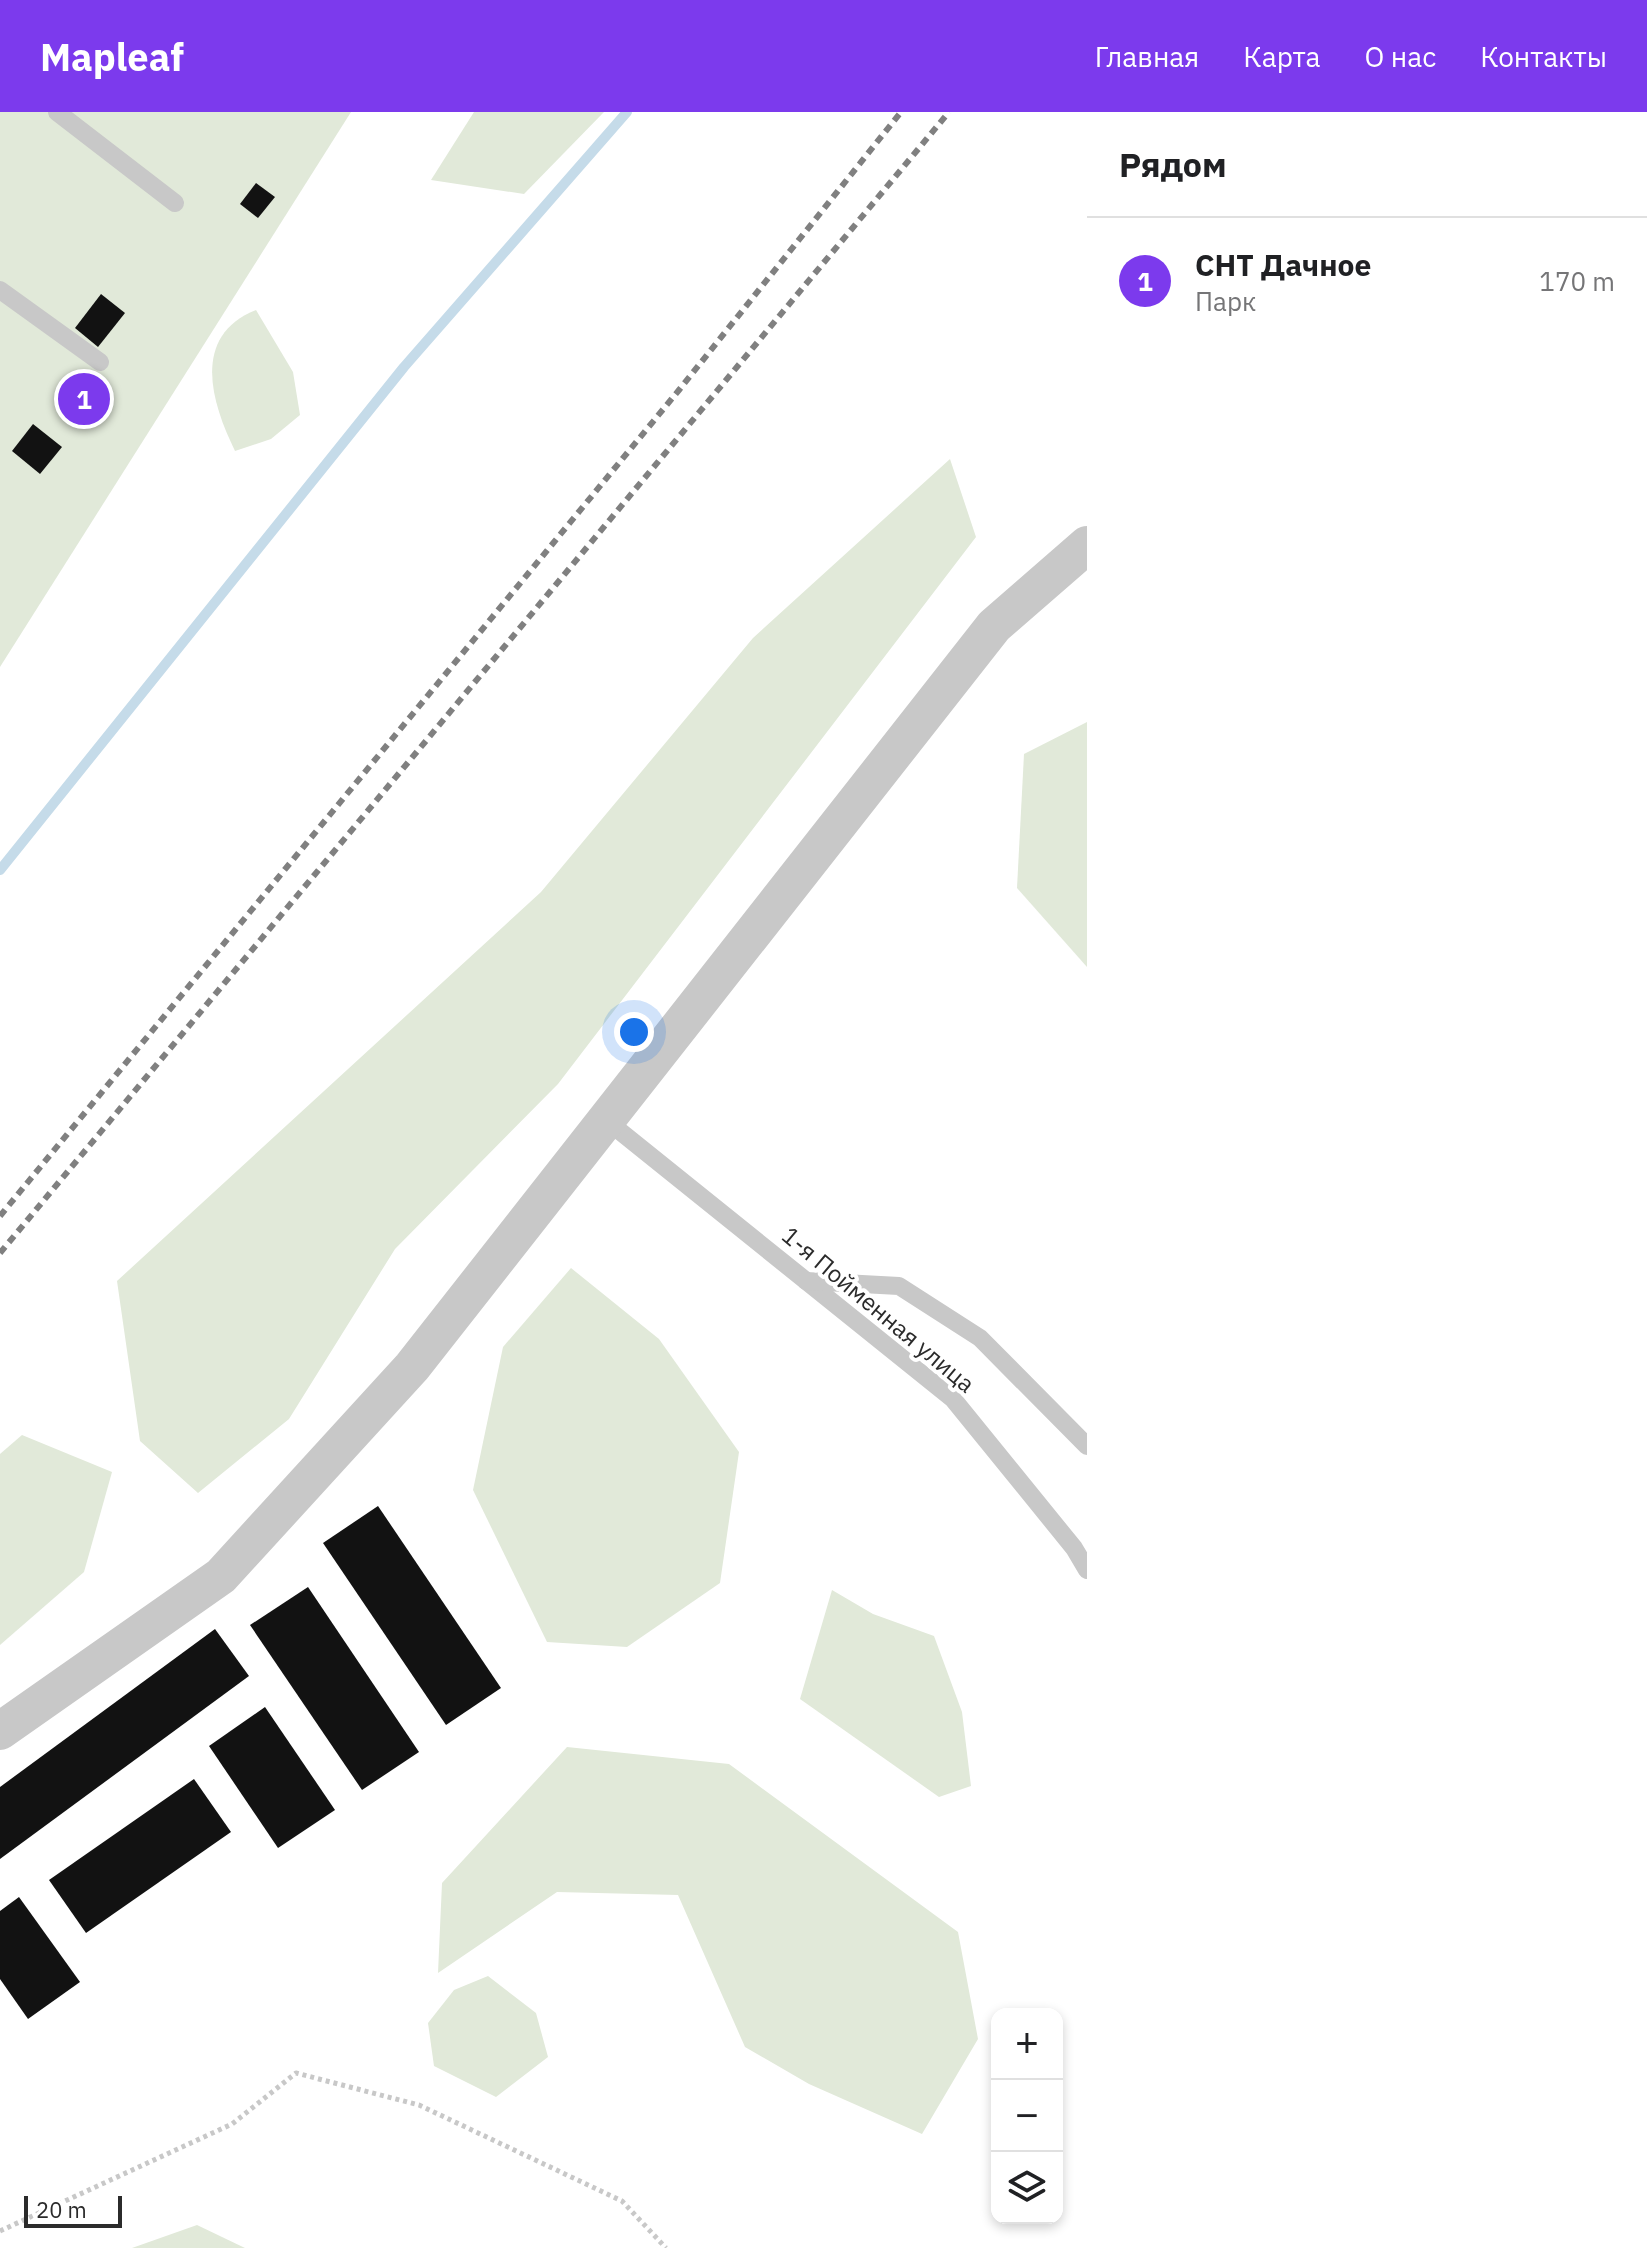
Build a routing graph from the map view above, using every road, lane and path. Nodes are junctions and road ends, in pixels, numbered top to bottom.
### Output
1 (57, 112) edge
2 (175, 203) dead end
3 (0, 290) edge
4 (100, 362) dead end
5 (1087, 545) edge
6 (606, 1120) junction
7 (806, 1281) junction
8 (1087, 1446) edge
9 (1087, 1570) edge
10 (0, 1731) edge
11 (0, 2231) edge
12 (666, 2248) edge

1 - 2 lane
3 - 4 lane
5 - 6 street
6 - 7 lane, 1-я Пойменная улица
6 - 10 street
7 - 8 lane
7 - 9 lane, 1-я Пойменная улица
11 - 12 path

